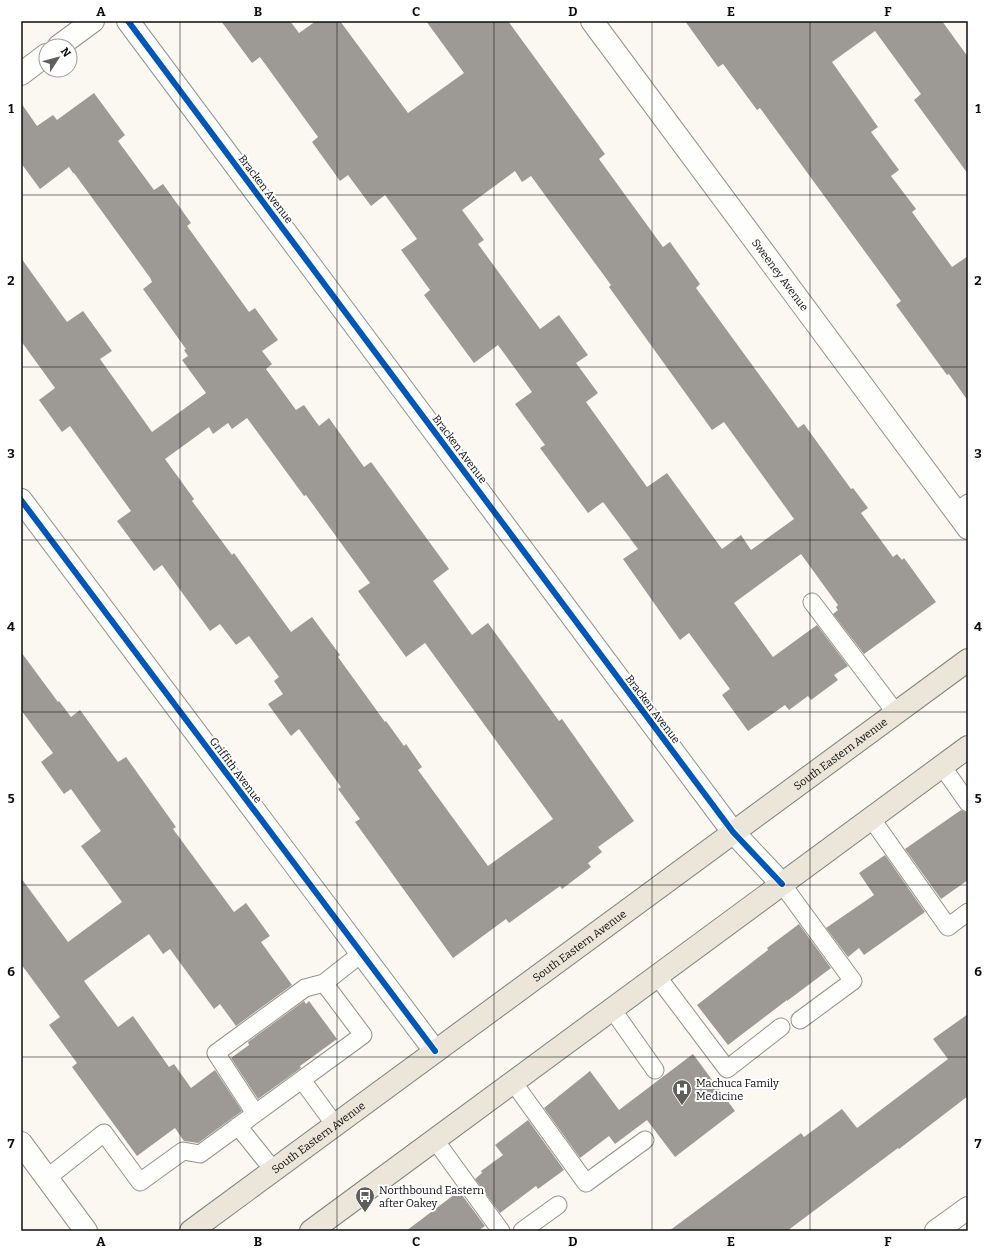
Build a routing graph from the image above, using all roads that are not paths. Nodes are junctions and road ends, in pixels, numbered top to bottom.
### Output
1 (92, 21) edge
2 (128, 21) edge
3 (592, 21) edge
4 (69, 38) edge
5 (38, 61) edge
6 (21, 74) edge
7 (21, 500) edge
8 (964, 514) edge
9 (812, 602) dead end
10 (968, 660) edge
11 (896, 713) junction
12 (968, 747) edge
13 (942, 766) junction
14 (968, 803) edge
15 (871, 818) junction
16 (733, 832) junction
17 (782, 884) junction
18 (968, 912) edge
19 (362, 954) junction
20 (657, 976) junction
21 (324, 983) junction
22 (612, 1009) junction
23 (800, 1020) dead end
24 (781, 1027) dead end
25 (435, 1051) junction
26 (655, 1070) dead end
27 (302, 1080) junction
28 (513, 1082) junction
29 (255, 1113) junction
30 (335, 1125) junction
31 (238, 1126) junction
32 (435, 1140) junction
33 (645, 1140) dead end
34 (21, 1143) edge
35 (274, 1171) junction
36 (47, 1178) junction
37 (558, 1204) dead end
38 (968, 1208) edge
39 (86, 1231) edge
40 (191, 1231) edge
41 (311, 1231) edge
42 (501, 1231) edge
43 (522, 1231) edge
44 (936, 1231) edge

1 - 4 street
2 - 16 street, Bracken Avenue
3 - 8 street, Sweeney Avenue
5 - 6 street
7 - 19 street, Griffith Avenue
9 - 11 lane
10 - 11 main road, South Eastern Avenue
11 - 16 main road, South Eastern Avenue
12 - 13 main road
13 - 14 lane
13 - 15 main road
15 - 17 main road
15 - 18 lane
16 - 17 street, Bracken Avenue
16 - 25 main road, South Eastern Avenue
17 - 20 main road
17 - 23 lane
19 - 21 lane
19 - 25 street, Griffith Avenue
20 - 22 main road
20 - 24 lane
21 - 27 lane
21 - 29 lane
22 - 26 lane
22 - 28 main road
25 - 30 main road, South Eastern Avenue
27 - 29 lane
27 - 30 lane
28 - 32 main road
28 - 33 lane
29 - 31 lane
30 - 35 main road, South Eastern Avenue
31 - 35 lane
31 - 36 lane
32 - 41 main road
32 - 42 lane
34 - 36 street
35 - 40 main road, South Eastern Avenue
36 - 39 street
37 - 43 lane
38 - 44 street

